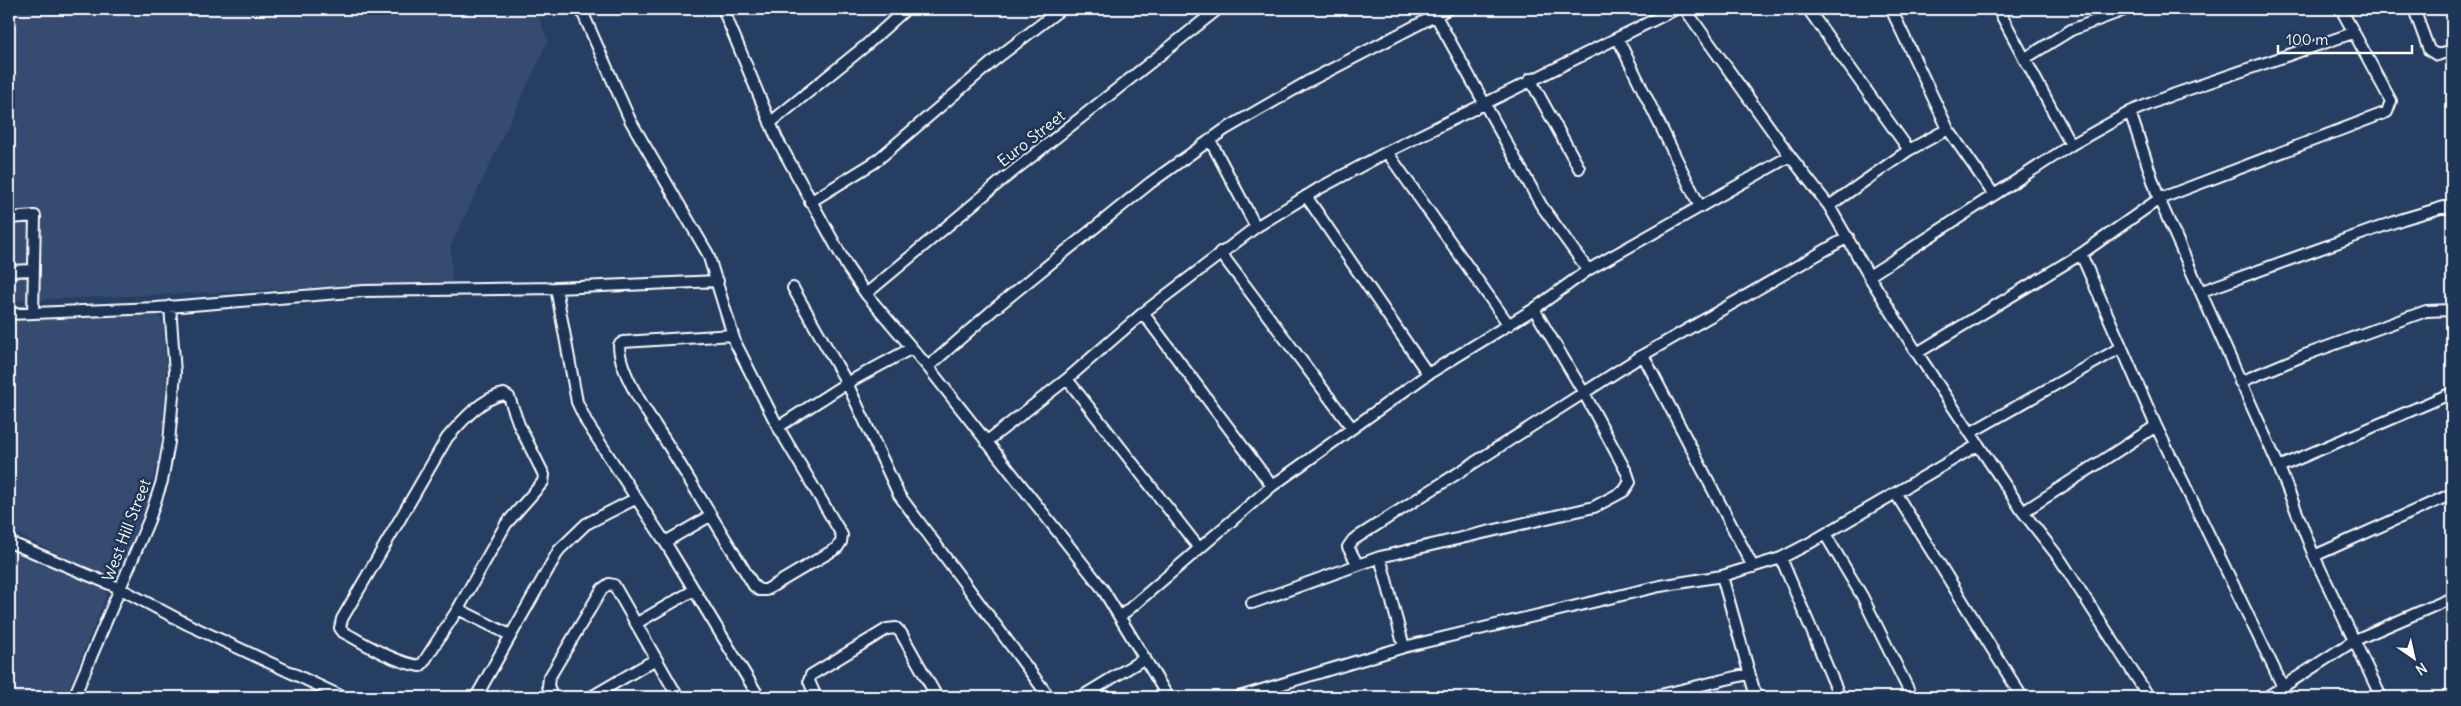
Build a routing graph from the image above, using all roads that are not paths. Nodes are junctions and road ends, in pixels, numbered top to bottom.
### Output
1 (581, 9) edge
2 (722, 9) edge
3 (906, 9) edge
4 (1060, 9) edge
5 (1218, 9) edge
6 (1448, 9) edge
7 (1676, 9) edge
8 (1685, 9) edge
9 (1808, 9) edge
10 (1891, 9) edge
11 (1998, 9) edge
12 (2127, 9) edge
13 (2341, 9) edge
14 (2414, 9) edge
15 (1434, 12) edge
16 (2354, 33) junction
17 (1618, 38) junction
18 (2452, 50) edge
19 (2024, 59) junction
20 (1530, 80) junction
21 (1484, 104) junction
22 (2130, 112) junction
23 (770, 123) junction
24 (1948, 130) junction
25 (1210, 140) junction
26 (2071, 145) junction
27 (1909, 150) junction
28 (1387, 152) junction
29 (1790, 156) junction
30 (1579, 168) dead end
31 (1994, 195) junction
32 (1306, 196) junction
33 (2160, 200) junction
34 (810, 202) junction
35 (1829, 206) junction
36 (1700, 207) junction
37 (2452, 209) edge
38 (9, 218) edge
39 (1256, 227) junction
40 (1848, 236) junction
41 (1220, 252) junction
42 (2081, 254) junction
43 (9, 270) edge
44 (33, 270) junction
45 (1588, 270) junction
46 (1869, 276) junction
47 (718, 281) junction
48 (556, 288) junction
49 (793, 288) dead end
50 (2202, 291) junction
51 (866, 294) junction
52 (170, 306) junction
53 (1534, 310) junction
54 (2452, 310) edge
55 (33, 313) junction
56 (1143, 313) junction
57 (9, 314) edge
58 (1509, 325) junction
59 (733, 335) junction
60 (912, 348) junction
61 (2120, 348) junction
62 (1917, 353) junction
63 (1643, 355) junction
64 (928, 368) junction
65 (1428, 374) junction
66 (1067, 380) junction
67 (2240, 382) junction
68 (847, 383) junction
69 (1584, 393) junction
70 (2452, 393) edge
71 (2156, 426) junction
72 (778, 427) junction
73 (1352, 428) junction
74 (1970, 433) junction
75 (986, 442) junction
76 (1978, 445) junction
77 (2279, 466) junction
78 (1272, 486) junction
79 (1896, 494) junction
80 (2452, 494) edge
81 (635, 499) junction
82 (2023, 512) junction
83 (710, 516) junction
84 (1825, 534) junction
85 (9, 542) edge
86 (666, 542) junction
87 (1199, 548) junction
88 (2314, 556) junction
89 (1380, 557) junction
90 (1781, 558) junction
91 (1358, 565) junction
92 (1754, 567) junction
93 (1722, 576) junction
94 (119, 588) junction
95 (694, 590) junction
96 (2452, 598) edge
97 (1252, 603) dead end
98 (458, 608) junction
99 (1121, 616) junction
100 (637, 623) junction
101 (510, 635) junction
102 (2356, 640) junction
103 (1404, 647) junction
104 (1145, 658) junction
105 (656, 659) junction
106 (1748, 674) junction
107 (2282, 687) junction
108 (74, 697) edge
109 (343, 697) edge
110 (476, 697) edge
111 (553, 697) edge
112 (591, 697) edge
113 (678, 697) edge
114 (759, 697) edge
115 (816, 697) edge
116 (937, 697) edge
117 (1049, 697) edge
118 (1082, 697) edge
119 (1168, 697) edge
120 (1239, 697) edge
121 (1652, 697) edge
122 (1756, 697) edge
123 (1840, 697) edge
124 (1912, 697) edge
125 (2022, 697) edge
126 (2150, 697) edge
127 (2268, 697) edge
128 (2381, 697) edge

1 - 47 street
2 - 23 street
3 - 23 street
4 - 34 street
5 - 51 street, Euro Street
6 - 15 street
7 - 17 street
8 - 29 street
9 - 27 street
10 - 24 street
11 - 19 street
12 - 19 street
13 - 16 street
14 - 18 street
15 - 21 street
15 - 25 street
16 - 22 street
16 - 33 street
17 - 20 street
17 - 36 street
19 - 26 street
20 - 21 street
20 - 30 street
21 - 28 street
21 - 45 street
22 - 26 street
22 - 33 street
23 - 34 street
24 - 27 street
24 - 31 street
25 - 39 street
25 - 64 street
26 - 31 street
27 - 35 street
28 - 32 street
28 - 58 street
29 - 35 street
29 - 36 street
31 - 46 street
32 - 39 street
32 - 65 street
33 - 42 street
33 - 50 street
34 - 51 street
35 - 40 street
36 - 45 street
37 - 50 street
38 - 44 street
39 - 41 street
40 - 46 street
40 - 63 street
41 - 56 street
41 - 73 street
42 - 61 street
42 - 62 street
43 - 44 street
44 - 55 street
45 - 53 street
46 - 62 street
47 - 48 street
47 - 59 street
48 - 52 street
48 - 81 street
49 - 68 street
50 - 67 street
51 - 60 street
52 - 55 street
52 - 94 street, West Hill Street
53 - 58 street
53 - 69 street
54 - 67 street
55 - 57 street
56 - 66 street
56 - 78 street
58 - 65 street
59 - 72 street
59 - 83 street
60 - 64 street
60 - 68 street
61 - 71 street
61 - 74 street
62 - 74 street
63 - 69 street
63 - 92 street
64 - 75 street
65 - 73 street
66 - 75 street
66 - 87 street
67 - 77 street
68 - 72 street
68 - 117 street
69 - 89 street
69 - 91 street
70 - 77 street
71 - 82 street
71 - 107 street
72 - 83 street
73 - 78 street
74 - 76 street
75 - 99 street
76 - 79 street
76 - 82 street
77 - 88 street
78 - 87 street
79 - 84 street
79 - 125 street
80 - 88 street
81 - 86 street
81 - 101 street
82 - 126 street
83 - 86 street
84 - 90 street
84 - 124 street
85 - 94 street
86 - 95 street
87 - 99 street
88 - 102 street
89 - 91 street
89 - 103 street
90 - 92 street
90 - 123 street
91 - 97 street
92 - 93 street
93 - 103 street
93 - 106 street
94 - 108 street, West Hill Street
94 - 109 street
95 - 100 street
95 - 114 street
96 - 102 street
98 - 98 street
98 - 101 street
99 - 104 street
100 - 105 street
100 - 111 street
101 - 110 street
102 - 107 street
102 - 128 street
103 - 120 street
104 - 118 street
104 - 119 street
105 - 112 street
105 - 113 street
106 - 121 street
106 - 122 street
107 - 127 street
115 - 116 street

